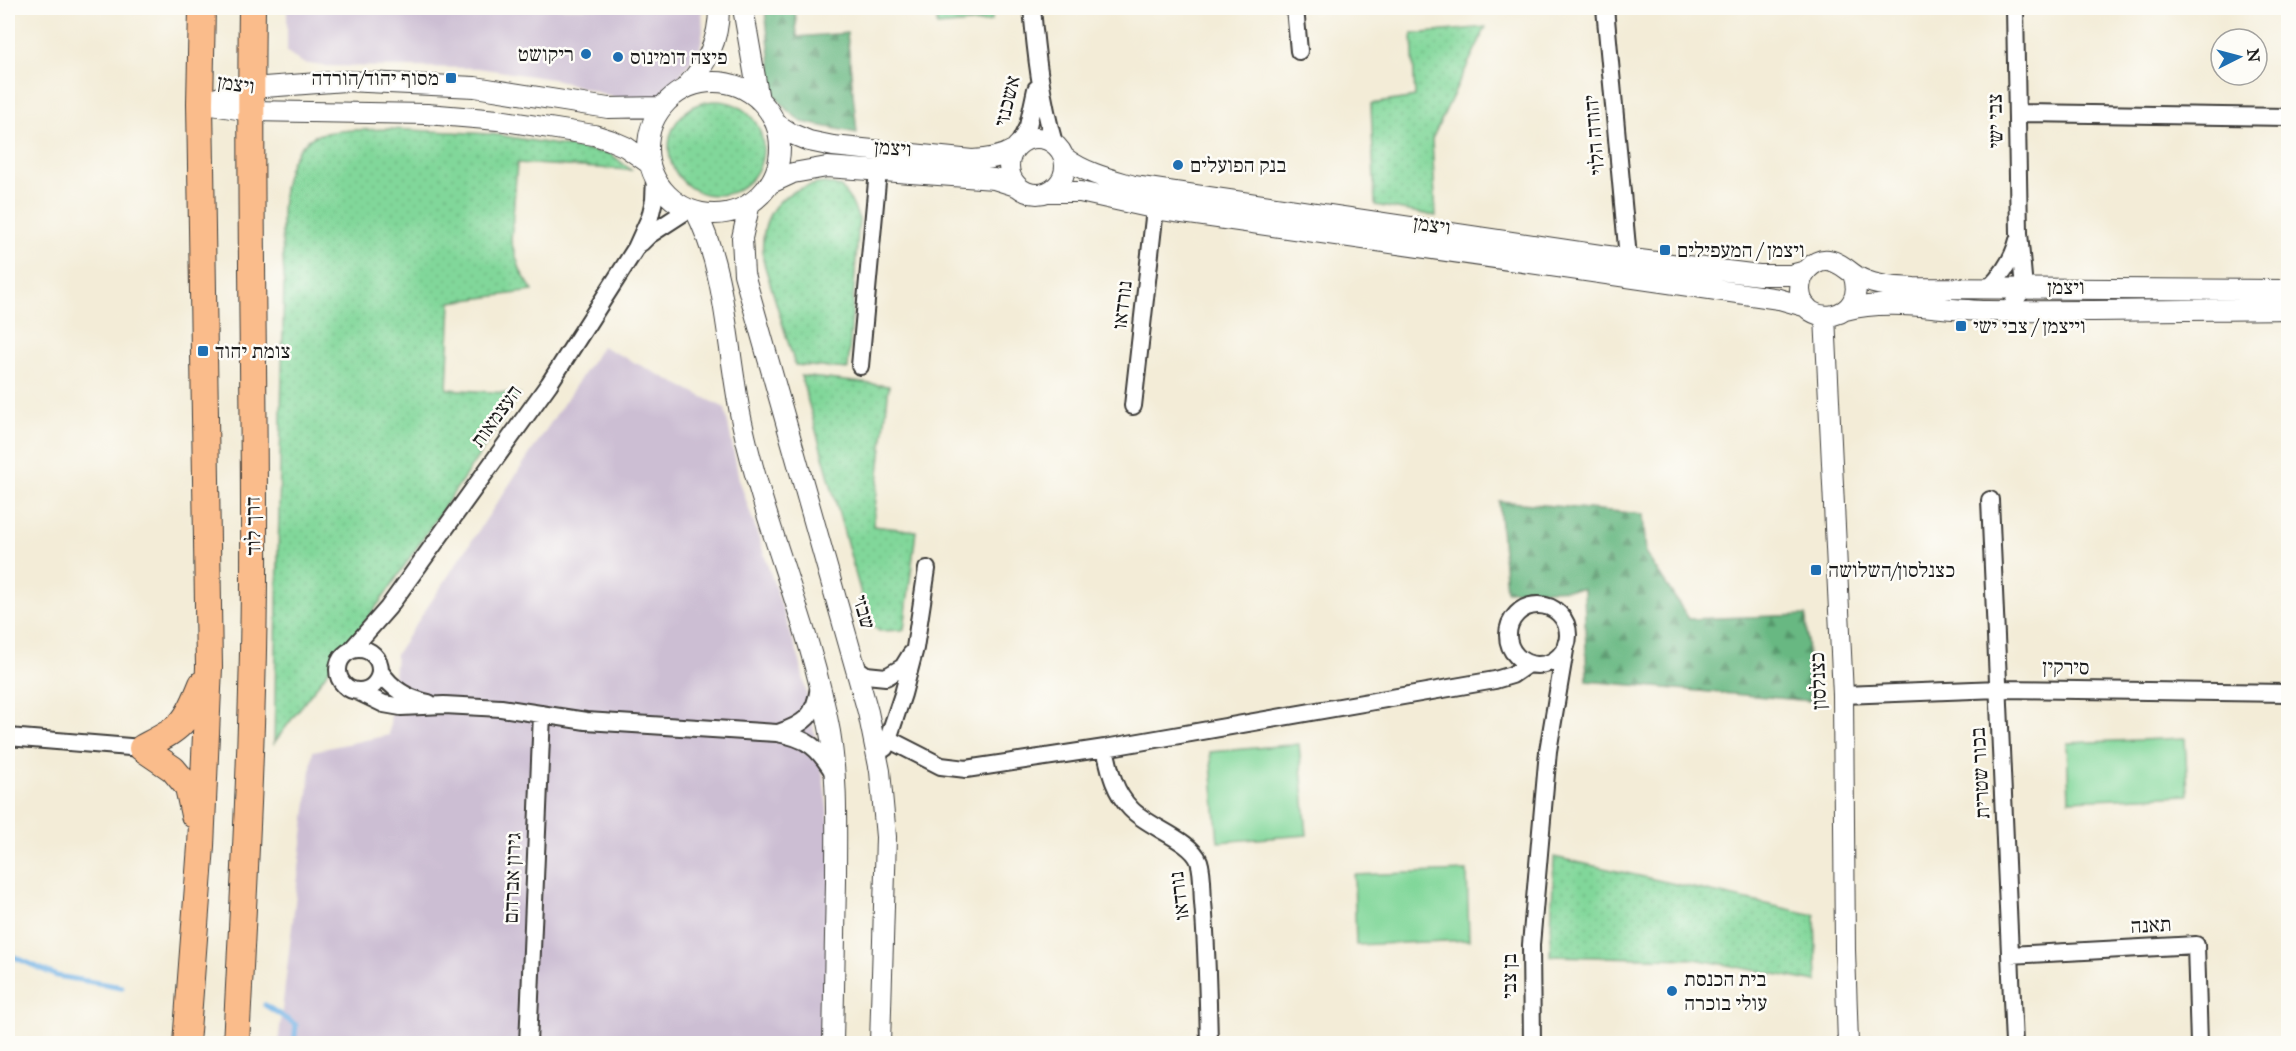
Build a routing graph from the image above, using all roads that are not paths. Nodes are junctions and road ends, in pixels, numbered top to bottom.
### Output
1 (202, 8) edge
2 (252, 8) edge
3 (719, 8) edge
4 (743, 8) edge
5 (1032, 8) edge
6 (1295, 8) edge
7 (1605, 8) edge
8 (2015, 8) edge
9 (1299, 51) dead end
10 (1038, 70) junction
11 (684, 88) junction
12 (250, 100) junction
13 (759, 100) junction
14 (200, 103) junction
15 (661, 107) junction
16 (2017, 113) junction
17 (2289, 117) edge
18 (775, 123) junction
19 (1016, 147) junction
20 (1059, 151) junction
21 (652, 171) junction
22 (878, 171) junction
23 (769, 184) junction
24 (1016, 186) junction
25 (1049, 192) junction
26 (750, 204) junction
27 (1155, 209) junction
28 (693, 210) junction
29 (2019, 233) junction
30 (636, 248) junction
31 (1628, 258) junction
32 (1806, 272) junction
33 (1852, 274) junction
34 (1989, 288) junction
35 (2024, 288) junction
36 (2289, 290) edge
37 (2289, 309) edge
38 (1845, 310) junction
39 (1816, 311) junction
40 (2008, 311) junction
41 (860, 366) dead end
42 (1133, 406) dead end
43 (1990, 500) dead end
44 (927, 569) dead end
45 (388, 608) junction
46 (1566, 644) junction
47 (915, 648) junction
48 (351, 650) junction
49 (379, 664) junction
50 (1533, 664) junction
51 (209, 667) junction
52 (855, 667) junction
53 (820, 686) junction
54 (1999, 689) junction
55 (357, 692) junction
56 (2289, 693) edge
57 (1843, 695) junction
58 (444, 705) junction
59 (1556, 707) junction
60 (542, 714) junction
61 (777, 733) junction
62 (8, 737) edge
63 (888, 739) junction
64 (142, 748) junction
65 (1105, 748) junction
66 (879, 765) junction
67 (835, 776) junction
68 (201, 846) junction
69 (2010, 955) junction
70 (186, 1044) edge
71 (236, 1044) edge
72 (528, 1044) edge
73 (833, 1044) edge
74 (880, 1044) edge
75 (1209, 1044) edge
76 (1532, 1044) edge
77 (1848, 1044) edge
78 (2014, 1044) edge
79 (2199, 1044) edge

1 - 14 main road
2 - 12 main road, דרך לוד
3 - 11 street
4 - 13 street
5 - 10 street, אשכנזי
6 - 9 street
7 - 31 street, יהודה הלוי
8 - 16 street, צבי ישי
10 - 19 street, אשכנזי
10 - 20 street, אשכנזי
11 - 13 street
11 - 15 street
12 - 14 street, ויצמן
12 - 15 street, ויצמן
12 - 21 street, ויצמן
12 - 71 main road, דרך לוד
13 - 18 street
14 - 51 main road
15 - 21 street
16 - 17 street
16 - 29 street, צבי ישי
18 - 19 street, ויצמן
18 - 23 street
19 - 20 street
19 - 24 street
20 - 25 street
20 - 31 street, ויצמן
21 - 28 street
21 - 30 street, העצמאות
22 - 23 street, ויצמן
22 - 24 street, ויצמן
22 - 41 street
23 - 26 street
24 - 25 street
25 - 27 street, ויצמן
26 - 28 street
26 - 52 street, שבזי
27 - 39 street, ויצמן
27 - 42 street, נורדאו
28 - 30 street, העצמאות
28 - 53 street
29 - 34 street, צבי ישי
29 - 35 street, צבי ישי
30 - 45 street, העצמאות
31 - 32 street, ויצמן
32 - 33 street
32 - 39 street
33 - 34 street, ויצמן
33 - 38 street
34 - 35 street, ויצמן
35 - 36 street, ויצמן
35 - 40 street
37 - 40 street, ויצמן
38 - 39 street
38 - 40 street, ויצמן
39 - 57 street, כצנלסון
43 - 54 street, בכור שטרית
44 - 47 street
45 - 48 street, העצמאות
45 - 49 street, העצמאות
46 - 50 street
46 - 50 street
46 - 59 street, בן צבי
47 - 52 street
47 - 63 street
48 - 49 street
48 - 55 street
49 - 55 street
49 - 58 street
50 - 59 street
50 - 65 street
51 - 64 main road
51 - 68 main road
52 - 66 street, שבזי
53 - 61 street
53 - 67 street
54 - 56 street, סירקין
54 - 57 street, סירקין
54 - 69 street, בכור שטרית
55 - 58 street
57 - 77 street, כצנלסון
58 - 60 street
59 - 76 street, בן צבי
60 - 61 street
60 - 72 street, גירון אברהם
61 - 67 street
62 - 64 street
63 - 65 street
63 - 66 street
64 - 68 main road
65 - 75 street, נורדאו
66 - 74 street, שבזי
67 - 73 street
68 - 70 main road
69 - 78 street, בכור שטרית
69 - 79 street, תאנה

